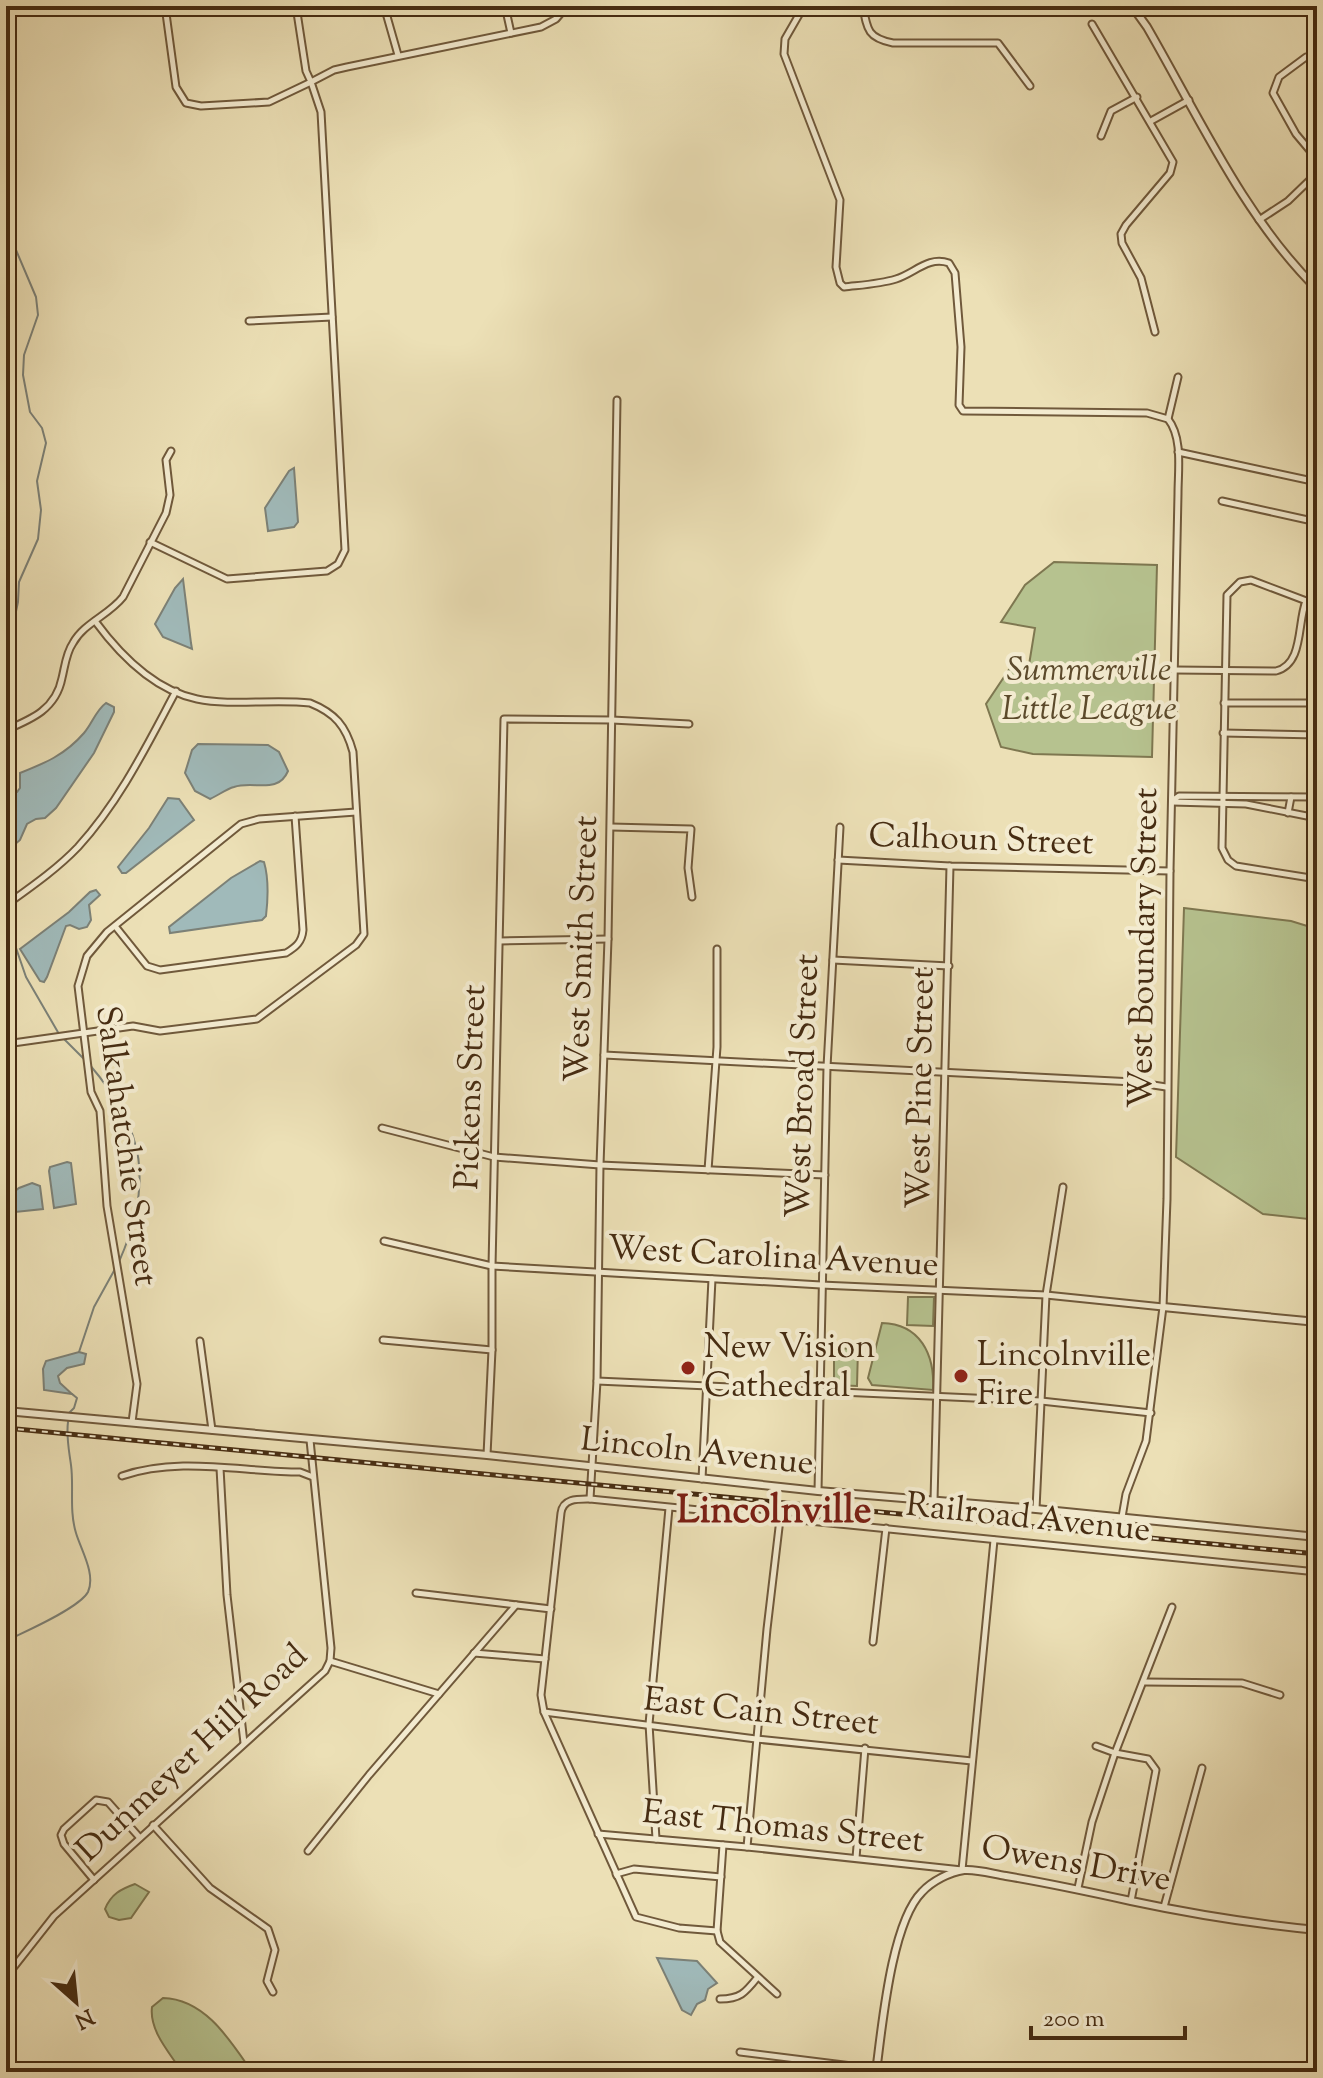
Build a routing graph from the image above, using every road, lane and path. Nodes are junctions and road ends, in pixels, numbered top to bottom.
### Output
1 (165, 6) edge
2 (296, 6) edge
3 (384, 6) edge
4 (505, 6) edge
5 (567, 6) edge
6 (804, 6) edge
7 (863, 6) edge
8 (1132, 6) edge
9 (1092, 24) dead end
10 (511, 33) junction
11 (398, 55) junction
12 (1306, 57) dead end
13 (311, 82) junction
14 (1030, 86) dead end
15 (1137, 97) junction
16 (1190, 100) junction
17 (1151, 121) junction
18 (1101, 136) dead end
19 (1317, 159) edge
20 (1317, 173) edge
21 (1259, 220) junction
22 (1317, 276) edge
23 (1311, 283) junction
24 (1317, 289) edge
25 (332, 317) junction
26 (249, 321) dead end
27 (1155, 332) dead end
28 (1178, 377) dead end
29 (617, 400) dead end
30 (1168, 419) junction
31 (171, 451) dead end
32 (1178, 452) junction
33 (1317, 482) edge
34 (1222, 501) dead end
35 (1317, 522) edge
36 (150, 542) junction
37 (1306, 601) junction
38 (1317, 605) edge
39 (95, 621) junction
40 (1175, 670) junction
41 (1224, 670) junction
42 (176, 691) junction
43 (1224, 703) junction
44 (1317, 703) edge
45 (612, 720) junction
46 (689, 724) dead end
47 (6, 730) edge
48 (1223, 733) junction
49 (1317, 735) edge
50 (1223, 795) junction
51 (1291, 797) junction
52 (1317, 797) edge
53 (1171, 801) junction
54 (1223, 804) junction
55 (356, 812) junction
56 (1288, 813) junction
57 (295, 816) junction
58 (1317, 818) edge
59 (611, 827) junction
60 (840, 827) dead end
61 (838, 860) junction
62 (950, 866) junction
63 (1170, 871) junction
64 (1317, 879) edge
65 (692, 897) dead end
66 (6, 905) edge
67 (115, 926) junction
68 (608, 939) junction
69 (500, 941) junction
70 (717, 949) dead end
71 (833, 960) junction
72 (949, 966) junction
73 (82, 1033) junction
74 (6, 1044) edge
75 (604, 1055) junction
76 (716, 1061) junction
77 (827, 1067) junction
78 (947, 1074) junction
79 (1166, 1087) junction
80 (382, 1128) dead end
81 (494, 1157) junction
82 (600, 1165) junction
83 (708, 1170) junction
84 (825, 1175) junction
85 (1063, 1187) dead end
86 (384, 1241) dead end
87 (492, 1266) junction
88 (600, 1273) junction
89 (712, 1279) junction
90 (821, 1285) junction
91 (940, 1290) junction
92 (1046, 1295) junction
93 (1163, 1307) junction
94 (1317, 1322) edge
95 (383, 1340) dead end
96 (200, 1341) dead end
97 (492, 1350) junction
98 (597, 1381) junction
99 (705, 1386) junction
100 (820, 1393) junction
101 (937, 1397) junction
102 (1041, 1401) junction
103 (6, 1411) edge
104 (1151, 1413) junction
105 (132, 1422) junction
106 (212, 1430) junction
107 (310, 1440) junction
108 (487, 1455) junction
109 (220, 1468) junction
110 (593, 1469) junction
111 (122, 1476) dead end
112 (313, 1477) junction
113 (702, 1479) junction
114 (818, 1491) junction
115 (590, 1499) junction
116 (934, 1502) junction
117 (669, 1508) junction
118 (1036, 1509) junction
119 (1122, 1517) junction
120 (780, 1519) junction
121 (886, 1528) junction
122 (1317, 1537) edge
123 (994, 1540) junction
124 (1317, 1572) edge
125 (416, 1593) dead end
126 (516, 1605) junction
127 (1172, 1607) dead end
128 (551, 1609) junction
129 (873, 1642) dead end
130 (474, 1653) junction
131 (545, 1659) junction
132 (330, 1661) junction
133 (1145, 1682) junction
134 (439, 1694) junction
135 (1280, 1695) dead end
136 (544, 1712) junction
137 (649, 1724) junction
138 (756, 1739) junction
139 (244, 1744) junction
140 (1096, 1746) dead end
141 (865, 1748) junction
142 (1115, 1753) junction
143 (972, 1761) junction
144 (1202, 1768) dead end
145 (153, 1825) junction
146 (598, 1834) junction
147 (140, 1838) junction
148 (656, 1839) junction
149 (723, 1845) junction
150 (747, 1847) junction
151 (308, 1851) dead end
152 (856, 1858) junction
153 (962, 1870) junction
154 (616, 1874) junction
155 (721, 1877) junction
156 (94, 1880) junction
157 (1078, 1888) junction
158 (1131, 1901) junction
159 (1164, 1907) junction
160 (1317, 1930) edge
161 (717, 1931) junction
162 (6, 1977) edge
163 (757, 1978) junction
164 (273, 1992) dead end
165 (777, 1994) dead end
166 (720, 1999) dead end
167 (740, 2052) dead end
168 (876, 2070) edge

1 - 13 street
2 - 13 street
3 - 11 street
4 - 10 street
5 - 10 street
6 - 30 street
7 - 14 street
8 - 16 street
9 - 15 street
10 - 11 street
11 - 13 street
12 - 19 street
13 - 25 street
15 - 17 street
15 - 18 street
16 - 17 street
16 - 21 street
17 - 27 street
20 - 21 street
21 - 23 street
22 - 23 street
23 - 24 street
25 - 26 street
25 - 36 street
28 - 30 street
29 - 45 street, West Smith Street
30 - 32 street, West Boundary Street
31 - 36 street
32 - 33 street
32 - 40 street, West Boundary Street
34 - 35 street
36 - 39 street
37 - 38 street
37 - 41 street
37 - 41 street
39 - 42 street
39 - 47 street
40 - 41 street
40 - 53 street, West Boundary Street
41 - 43 street
42 - 55 street
42 - 66 street
43 - 44 street
43 - 48 street
45 - 46 street
45 - 59 street, West Smith Street
45 - 69 street, Pickens Street
48 - 49 street
48 - 50 street
50 - 51 street
50 - 53 street
50 - 54 street
51 - 52 street
51 - 56 street
53 - 54 street
53 - 63 street, West Boundary Street
54 - 56 street
54 - 64 street
55 - 57 street, Salkahatchie Street
55 - 73 street
56 - 58 street
57 - 67 street, Salkahatchie Street
57 - 67 street
59 - 65 street
59 - 68 street, West Smith Street
60 - 61 street, West Broad Street
61 - 62 street, Calhoun Street
61 - 71 street, West Broad Street
62 - 63 street, Calhoun Street
62 - 72 street, West Pine Street
63 - 79 street, West Boundary Street
67 - 73 street, Salkahatchie Street
68 - 69 street
68 - 75 street, West Smith Street
69 - 81 street, Pickens Street
70 - 76 street
71 - 72 street
71 - 77 street, West Broad Street
72 - 78 street, West Pine Street
73 - 74 street
73 - 105 street, Salkahatchie Street
75 - 76 street
75 - 82 street, West Smith Street
76 - 77 street
76 - 83 street
77 - 78 street
77 - 84 street, West Broad Street
78 - 79 street
78 - 91 street, West Pine Street
79 - 93 street, West Boundary Street
80 - 81 street
81 - 82 street
81 - 87 street, Pickens Street
82 - 83 street
82 - 88 street, West Smith Street
83 - 84 street
84 - 90 street, West Broad Street
85 - 92 street
86 - 87 street, West Carolina Avenue
87 - 88 street, West Carolina Avenue
87 - 97 street, Pickens Street
88 - 89 street, West Carolina Avenue
88 - 98 street, West Smith Street
89 - 90 street, West Carolina Avenue
89 - 99 street
90 - 91 street, West Carolina Avenue
90 - 100 street, West Broad Street
91 - 92 street, West Carolina Avenue
91 - 101 street, West Pine Street
92 - 93 street, West Carolina Avenue
92 - 102 street
93 - 94 street
93 - 104 street, West Boundary Street
95 - 97 street
96 - 106 street
97 - 108 street, Pickens Street
98 - 99 street
98 - 110 street, West Smith Street
99 - 100 street
99 - 113 street
100 - 101 street
100 - 114 street, West Broad Street
101 - 102 street
101 - 116 street, West Pine Street
102 - 104 street
102 - 118 street
103 - 105 street, Lincoln Avenue
104 - 119 street, West Boundary Street
105 - 106 street, Lincoln Avenue
106 - 107 street, Lincoln Avenue
107 - 108 street, Lincoln Avenue
107 - 112 street, Dunmeyer Hill Road
108 - 110 street, Lincoln Avenue
109 - 111 street
109 - 112 street
109 - 139 street
110 - 113 street, Lincoln Avenue
110 - 115 street, West Smith Street
112 - 132 street, Dunmeyer Hill Road
113 - 114 street, Lincoln Avenue
114 - 116 street, Lincoln Avenue
115 - 117 street, Railroad Avenue
115 - 128 street
116 - 118 street, Lincoln Avenue
117 - 120 street, Railroad Avenue
117 - 137 street
118 - 119 street, Lincoln Avenue
119 - 122 street, Lincoln Avenue
120 - 121 street, Railroad Avenue
120 - 138 street
121 - 123 street, Railroad Avenue
121 - 129 street
123 - 124 street, Railroad Avenue
123 - 143 street
125 - 126 street
126 - 128 street
126 - 130 street
127 - 133 street
128 - 131 street
130 - 131 street
130 - 134 street
131 - 136 street
132 - 134 street
132 - 139 street, Dunmeyer Hill Road
133 - 135 street
133 - 142 street
134 - 151 street
136 - 137 street, East Cain Street
136 - 146 street
137 - 138 street, East Cain Street
137 - 148 street
138 - 141 street, East Cain Street
138 - 150 street
139 - 145 street, Dunmeyer Hill Road
140 - 142 street
141 - 143 street, East Cain Street
141 - 152 street
142 - 157 street
142 - 158 street
143 - 153 street
144 - 159 street
145 - 147 street, Dunmeyer Hill Road
145 - 164 street
146 - 148 street, East Thomas Street
146 - 154 street
147 - 156 street, Dunmeyer Hill Road
147 - 156 street
148 - 149 street, East Thomas Street
149 - 150 street, East Thomas Street
149 - 155 street
150 - 152 street, East Thomas Street
152 - 153 street, East Thomas Street
153 - 157 street, Owens Drive
153 - 168 street, Owens Drive
154 - 155 street
154 - 161 street
155 - 161 street
156 - 162 street, Dunmeyer Hill Road
157 - 158 street, Owens Drive
158 - 159 street, Owens Drive
159 - 160 street, Owens Drive
161 - 163 street
163 - 165 street
163 - 166 street
167 - 168 street

